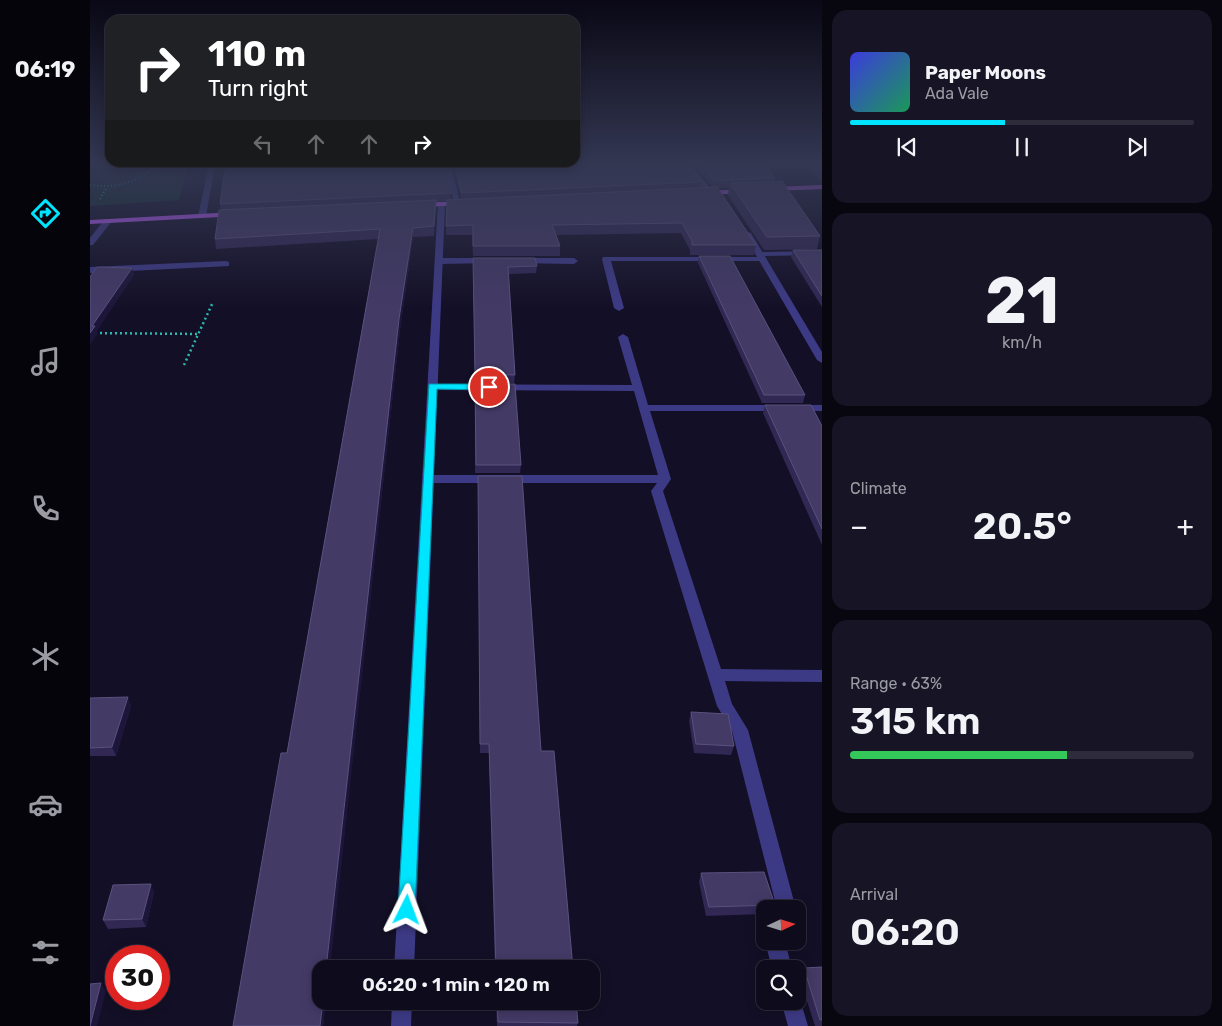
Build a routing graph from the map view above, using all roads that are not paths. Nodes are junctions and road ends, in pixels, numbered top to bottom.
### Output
1 (203, 213) edge
2 (441, 213) edge
3 (248, 214) edge
4 (202, 216) junction
5 (108, 221) junction
6 (90, 222) edge
7 (743, 227) edge
8 (90, 243) edge
9 (822, 253) edge
10 (762, 256) junction
11 (439, 261) junction
12 (497, 261) edge
13 (506, 261) edge
14 (574, 261) dead end
15 (226, 264) dead end
16 (90, 270) edge
17 (619, 308) dead end
18 (623, 337) dead end
19 (822, 360) edge
20 (432, 386) junction
21 (638, 388) junction
22 (644, 408) junction
23 (822, 408) edge
24 (428, 478) junction
25 (665, 479) junction
26 (715, 675) junction
27 (822, 676) edge
28 (785, 900) edge
29 (404, 960) edge
30 (402, 1010) edge
31 (794, 1010) edge
32 (401, 1026) edge
33 (798, 1026) edge

1 - 4 street
2 - 11 street
3 - 4 main road
4 - 5 main road
5 - 6 main road
5 - 8 street
7 - 10 street
9 - 10 street
10 - 17 street
10 - 19 street
11 - 12 street
11 - 20 street
13 - 14 street
15 - 16 street
18 - 21 street
20 - 21 street
20 - 24 street
21 - 22 street
22 - 23 street
22 - 25 street
24 - 25 street
24 - 29 street
25 - 26 street
26 - 27 street
26 - 28 street
30 - 32 street
31 - 33 street

